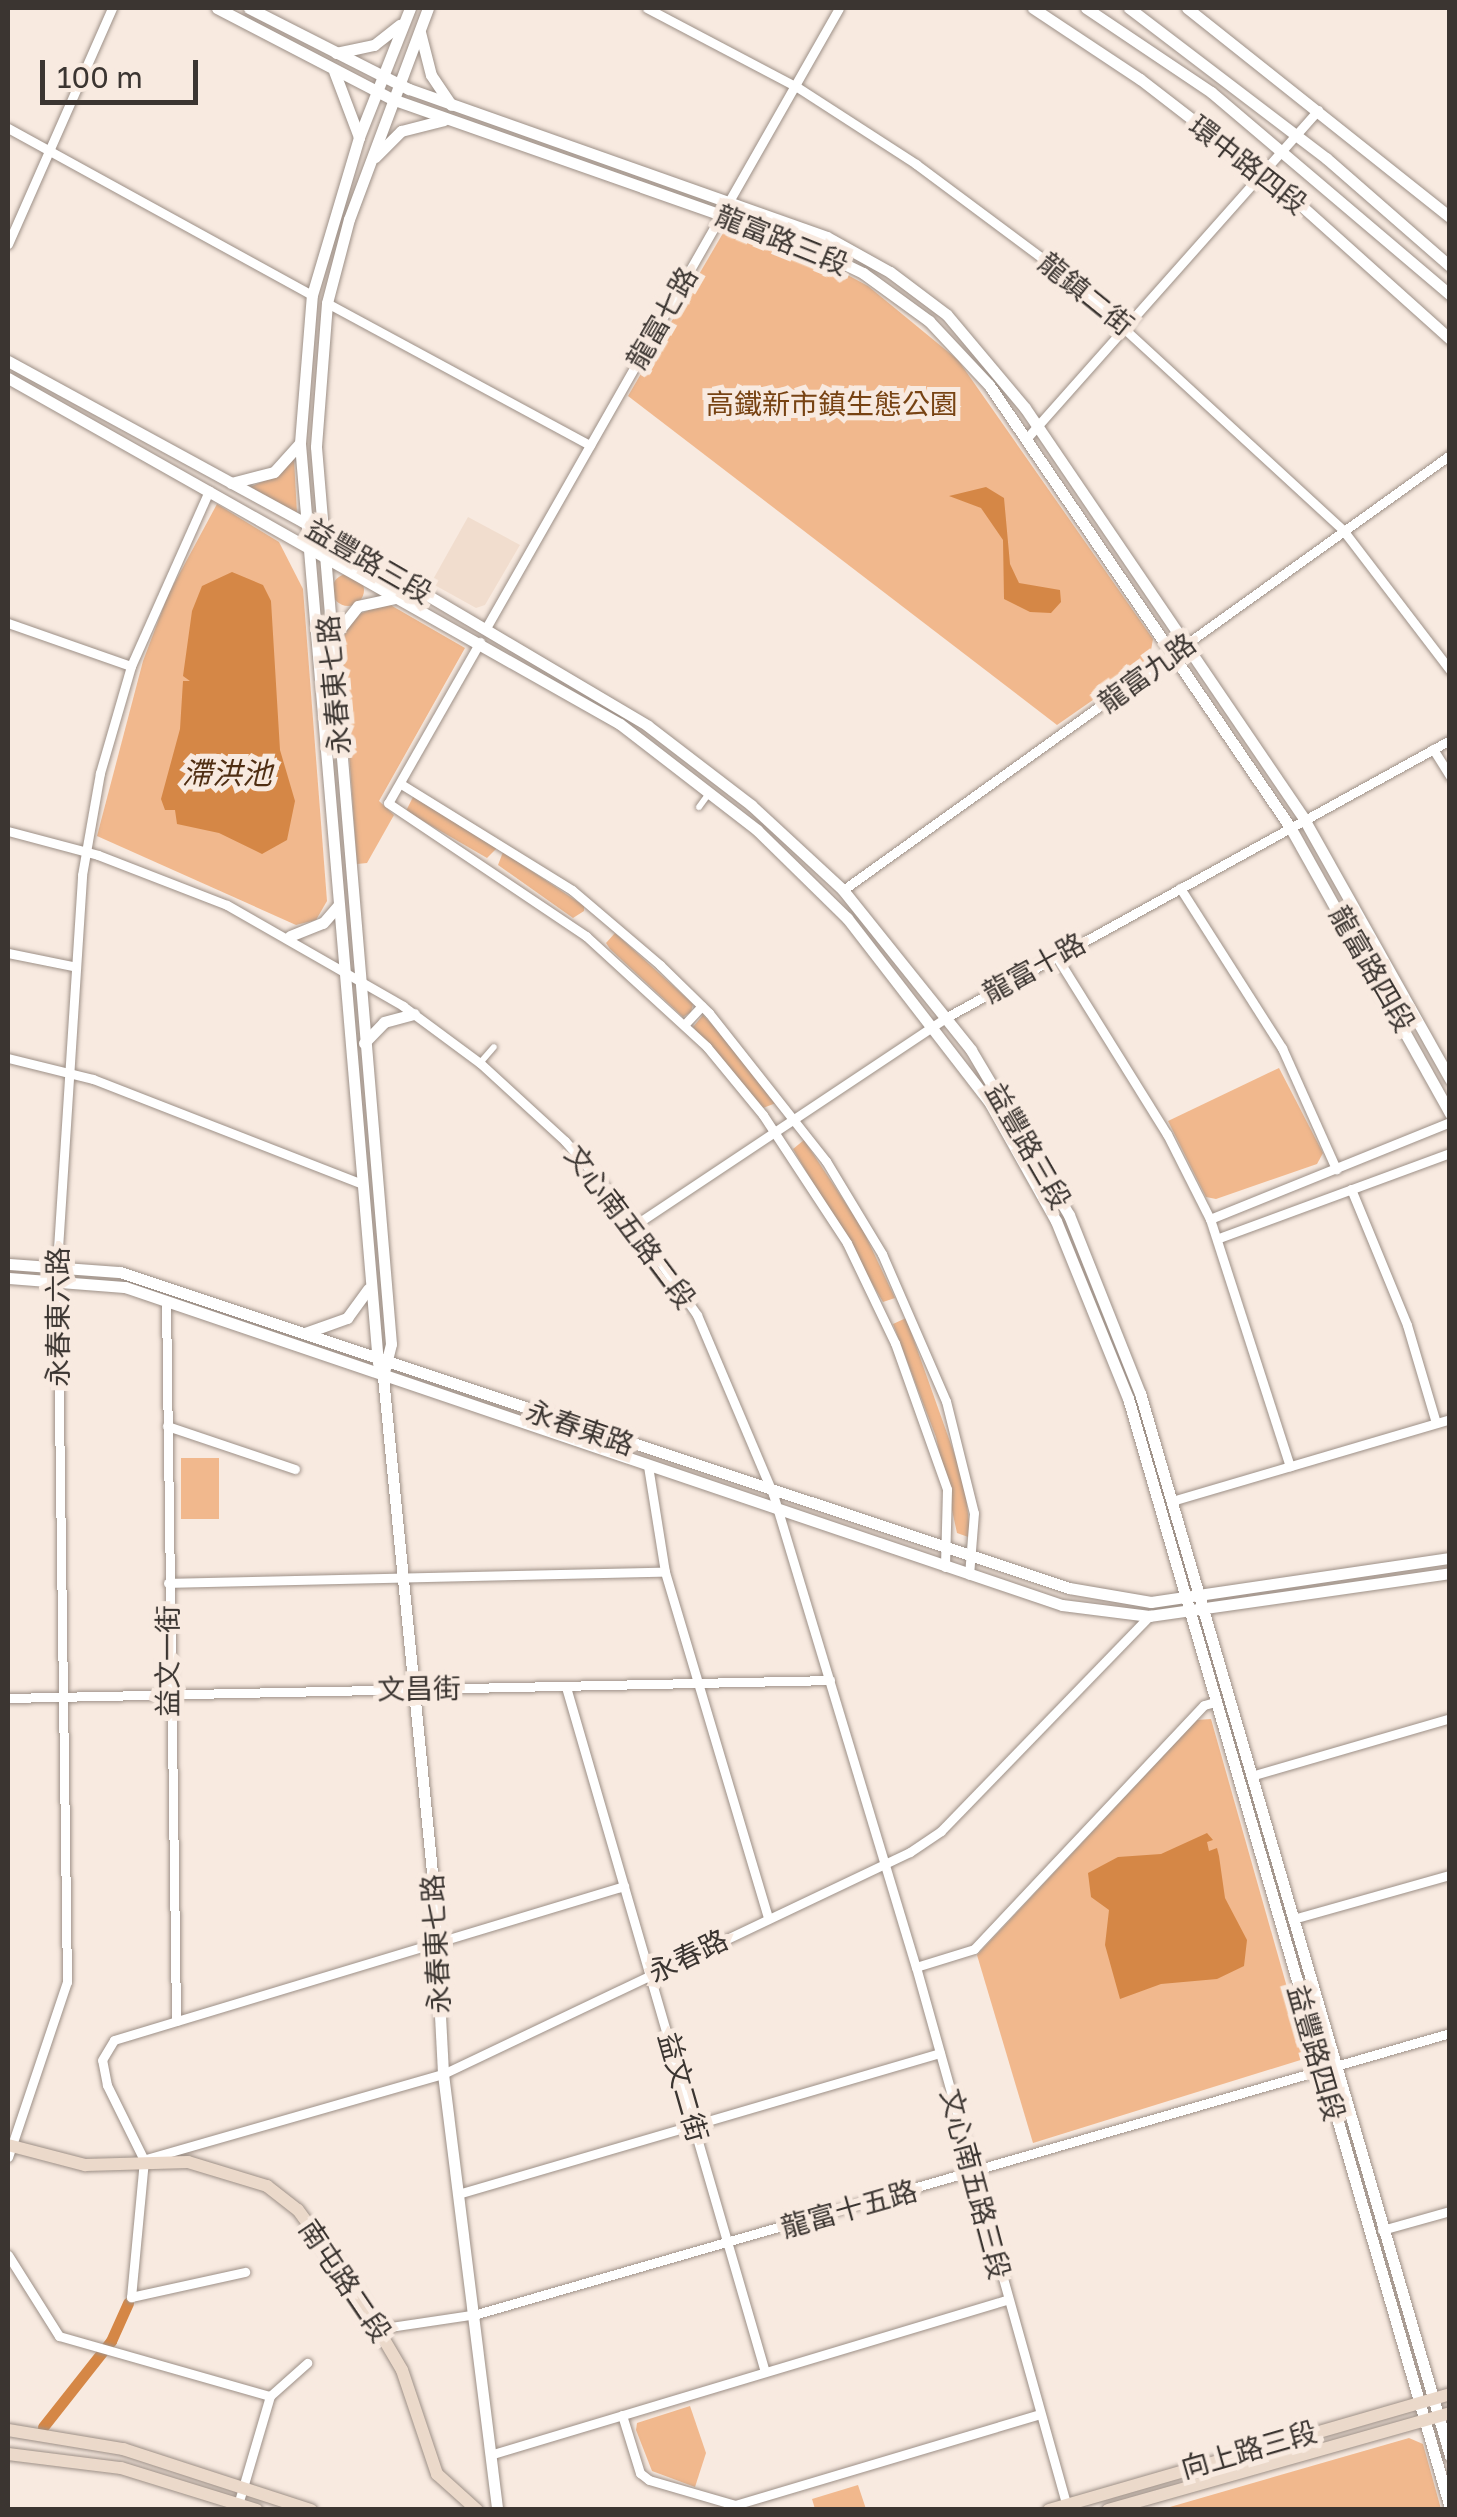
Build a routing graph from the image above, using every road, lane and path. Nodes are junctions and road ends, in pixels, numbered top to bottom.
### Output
1 (112, 8) edge
2 (217, 8) edge
3 (249, 8) edge
4 (428, 8) edge
5 (647, 8) edge
6 (839, 8) edge
7 (1033, 8) edge
8 (1086, 8) edge
9 (1129, 8) edge
10 (1187, 8) edge
11 (408, 13) edge
12 (422, 23) junction
13 (336, 53) junction
14 (332, 67) junction
15 (382, 76) junction
16 (398, 84) junction
17 (797, 87) junction
18 (376, 90) junction
19 (392, 99) junction
20 (451, 105) junction
21 (1318, 110) junction
22 (449, 120) junction
23 (8, 128) edge
24 (1297, 135) junction
25 (359, 137) junction
26 (46, 149) junction
27 (1284, 152) junction
28 (368, 164) junction
29 (1264, 174) junction
30 (729, 203) junction
31 (720, 216) junction
32 (1450, 217) edge
33 (8, 244) edge
34 (1450, 266) edge
35 (312, 295) junction
36 (1450, 295) edge
37 (327, 302) junction
38 (1125, 326) junction
39 (1450, 339) edge
40 (8, 360) edge
41 (8, 378) edge
42 (1037, 427) junction
43 (1026, 439) junction
44 (300, 443) junction
45 (590, 445) junction
46 (1450, 454) edge
47 (231, 484) junction
48 (209, 491) junction
49 (302, 521) junction
50 (1343, 530) junction
51 (321, 533) junction
52 (304, 542) junction
53 (323, 553) junction
54 (401, 596) junction
55 (8, 624) edge
56 (486, 628) junction
57 (480, 642) junction
58 (331, 643) junction
59 (1185, 645) junction
60 (1172, 654) junction
61 (131, 666) junction
62 (1450, 670) edge
63 (1450, 740) edge
64 (1433, 749) junction
65 (1450, 776) edge
66 (719, 780) junction
67 (401, 784) junction
68 (710, 792) junction
69 (698, 808) dead end
70 (1304, 819) junction
71 (1290, 827) junction
72 (8, 831) edge
73 (502, 844) junction
74 (85, 852) junction
75 (490, 865) junction
76 (1180, 888) junction
77 (843, 890) junction
78 (338, 906) junction
79 (611, 907) dead end
80 (603, 916) junction
81 (290, 936) junction
82 (583, 940) junction
83 (8, 953) edge
84 (1056, 956) junction
85 (72, 966) junction
86 (342, 967) junction
87 (358, 977) junction
88 (702, 1006) junction
89 (414, 1014) junction
90 (947, 1017) junction
91 (684, 1025) junction
92 (935, 1025) junction
93 (364, 1043) junction
94 (494, 1047) dead end
95 (8, 1058) edge
96 (480, 1063) junction
97 (68, 1070) junction
98 (1450, 1080) edge
99 (1450, 1113) edge
100 (794, 1117) junction
101 (1450, 1122) edge
102 (774, 1131) junction
103 (1450, 1153) edge
104 (1336, 1169) junction
105 (360, 1182) junction
106 (1351, 1189) junction
107 (1210, 1219) junction
108 (636, 1225) junction
109 (1219, 1238) junction
110 (8, 1264) edge
111 (57, 1264) junction
112 (8, 1278) edge
113 (57, 1278) junction
114 (370, 1285) junction
115 (166, 1301) junction
116 (906, 1304) junction
117 (883, 1316) junction
118 (303, 1333) junction
119 (381, 1360) junction
120 (383, 1378) junction
121 (1450, 1419) edge
122 (1436, 1423) junction
123 (167, 1426) junction
124 (648, 1466) junction
125 (1290, 1466) junction
126 (295, 1469) dead end
127 (772, 1494) junction
128 (1172, 1501) junction
129 (778, 1512) junction
130 (946, 1551) junction
131 (1450, 1558) edge
132 (972, 1560) junction
133 (945, 1567) junction
134 (665, 1572) junction
135 (1450, 1572) edge
136 (969, 1575) junction
137 (405, 1578) junction
138 (168, 1583) junction
139 (1199, 1595) junction
140 (1185, 1597) junction
141 (1151, 1602) junction
142 (1196, 1611) junction
143 (1150, 1616) junction
144 (830, 1680) junction
145 (699, 1684) junction
146 (566, 1686) junction
147 (416, 1689) junction
148 (168, 1695) junction
149 (62, 1697) junction
150 (8, 1698) edge
151 (1215, 1702) junction
152 (1450, 1718) edge
153 (1250, 1776) junction
154 (885, 1866) junction
155 (1450, 1875) edge
156 (624, 1886) junction
157 (768, 1918) junction
158 (1293, 1919) junction
159 (438, 1940) junction
160 (916, 1967) junction
161 (651, 1974) junction
162 (176, 2021) junction
163 (1450, 2034) edge
164 (940, 2053) junction
165 (1335, 2067) junction
166 (1320, 2071) junction
167 (443, 2074) junction
168 (693, 2125) junction
169 (9, 2149) edge
170 (144, 2160) junction
171 (974, 2174) junction
172 (458, 2194) junction
173 (1450, 2211) edge
174 (1382, 2230) junction
175 (729, 2244) junction
176 (8, 2255) edge
177 (245, 2272) dead end
178 (1006, 2300) junction
179 (478, 2314) junction
180 (377, 2329) junction
181 (308, 2363) dead end
182 (765, 2372) junction
183 (1450, 2394) edge
184 (270, 2396) junction
185 (1426, 2401) junction
186 (1040, 2414) junction
187 (622, 2415) junction
188 (1437, 2416) edge
189 (8, 2430) edge
190 (8, 2454) edge
191 (493, 2454) junction
192 (1450, 2456) edge
193 (244, 2488) junction
194 (238, 2506) edge
195 (1069, 2507) edge
196 (1450, 2508) edge
197 (257, 2510) edge
198 (311, 2510) edge
199 (476, 2510) edge
200 (497, 2510) edge
201 (1049, 2510) edge
202 (1108, 2510) edge

1 - 26 street
2 - 14 street, 龍富路三段
3 - 13 street, 龍富路三段
4 - 12 street, 永春東七路
5 - 17 street, 龍鎮二街
6 - 17 street, 龍富七路
7 - 29 street, 環中路四段
8 - 27 street, 環中路四段
9 - 24 street, 環中路四段
10 - 21 street
11 - 13 street
11 - 15 street, 永春東七路
12 - 16 street, 永春東七路
12 - 20 street
13 - 15 street, 龍富路三段
14 - 18 street, 龍富路三段
14 - 25 street
15 - 16 street, 龍富路三段
15 - 18 street, 永春東七路
16 - 19 street, 永春東七路
16 - 20 street, 龍富路三段
17 - 30 street, 龍富七路
17 - 38 street, 龍鎮二街
18 - 19 street, 龍富路三段
18 - 25 street, 永春東七路
19 - 22 street, 龍富路三段
19 - 28 street, 永春東七路
20 - 30 street, 龍富路三段
21 - 24 street
21 - 32 street
22 - 28 street
22 - 31 street, 龍富路三段
23 - 26 street
24 - 27 street
24 - 34 street, 環中路四段
25 - 35 street, 永春東七路
26 - 33 street
26 - 35 street
27 - 29 street
27 - 36 street, 環中路四段
28 - 37 street, 永春東七路
29 - 38 street
29 - 39 street, 環中路四段
30 - 31 street, 龍富七路
30 - 42 street, 龍富路三段
31 - 43 street, 龍富路三段
31 - 45 street, 龍富七路
35 - 44 street, 永春東七路
37 - 45 street
37 - 51 street, 永春東七路
38 - 42 street
38 - 50 street, 龍鎮二街
40 - 47 street, 益豐路三段
41 - 48 street, 益豐路三段
42 - 43 street
42 - 59 street, 龍富路三段
43 - 60 street, 龍富路三段
44 - 47 street
44 - 49 street, 永春東七路
45 - 56 street, 龍富七路
46 - 50 street, 龍富九路
47 - 49 street, 益豐路三段
48 - 52 street, 益豐路三段
48 - 61 street, 永春東六路
49 - 51 street, 益豐路三段
49 - 52 street, 永春東七路
50 - 59 street, 龍富九路
50 - 62 street, 龍鎮二街
51 - 53 street, 永春東七路
51 - 56 street, 益豐路三段
52 - 53 street, 益豐路三段
52 - 78 street, 永春東七路
53 - 54 street, 益豐路三段
53 - 58 street, 永春東七路
54 - 57 street, 益豐路三段
54 - 58 street
55 - 61 street
56 - 66 street, 益豐路三段
57 - 67 street
57 - 68 street, 益豐路三段
58 - 87 street, 永春東七路
59 - 60 street, 龍富九路
59 - 70 street, 龍富路三段
60 - 71 street, 龍富路三段
60 - 77 street, 龍富九路
61 - 74 street, 永春東六路
63 - 64 street, 龍富十路
64 - 65 street
64 - 70 street, 龍富十路
66 - 68 street
66 - 77 street, 益豐路三段
67 - 73 street
67 - 75 street
68 - 69 street
68 - 92 street, 益豐路三段
70 - 71 street, 龍富十路
70 - 98 street, 龍富路四段
71 - 76 street, 龍富十路
71 - 99 street, 龍富路四段
72 - 74 street, 文心南五路二段
73 - 75 street
73 - 80 street
74 - 81 street, 文心南五路二段
74 - 85 street, 永春東六路
75 - 82 street
76 - 84 street, 龍富十路
76 - 104 street
77 - 90 street, 益豐路三段
78 - 81 street
78 - 86 street, 永春東七路
79 - 80 street
80 - 82 street
80 - 88 street
81 - 86 street, 文心南五路二段
82 - 91 street
83 - 85 street
84 - 90 street, 龍富十路
84 - 107 street
85 - 97 street, 永春東六路
86 - 87 street, 文心南五路二段
86 - 105 street, 永春東七路
87 - 89 street, 文心南五路二段
87 - 93 street, 永春東七路
88 - 91 street
88 - 100 street
89 - 93 street
89 - 96 street, 文心南五路二段
90 - 92 street, 龍富十路
90 - 128 street, 益豐路三段
91 - 102 street
92 - 100 street, 龍富十路
92 - 140 street, 益豐路三段
93 - 119 street, 永春東七路
94 - 96 street
95 - 97 street
96 - 108 street, 文心南五路二段
97 - 105 street
97 - 111 street, 永春東六路
100 - 102 street, 龍富十路
100 - 116 street
101 - 104 street
102 - 108 street, 龍富十路
102 - 117 street
103 - 106 street
104 - 107 street
105 - 114 street, 永春東七路
106 - 109 street
106 - 122 street
107 - 109 street
108 - 127 street, 文心南五路二段
109 - 125 street
110 - 111 street, 永春東路
111 - 113 street, 永春東六路
111 - 118 street, 永春東路
112 - 113 street, 永春東路
113 - 115 street, 永春東路
113 - 149 street, 永春東六路
114 - 118 street
114 - 119 street, 永春東七路
115 - 120 street, 永春東路
115 - 123 street, 益文一街
116 - 117 street
116 - 132 street
117 - 130 street
118 - 119 street, 永春東路
119 - 120 street, 永春東七路
119 - 127 street, 永春東路
120 - 124 street, 永春東路
120 - 137 street, 永春東七路
121 - 122 street
122 - 125 street
123 - 126 street
123 - 138 street, 益文一街
124 - 129 street, 永春東路
124 - 134 street
125 - 128 street
127 - 129 street, 文心南五路二段
127 - 130 street, 永春東路
128 - 139 street, 益豐路三段
129 - 133 street, 永春東路
129 - 144 street, 文心南五路二段
130 - 132 street, 永春東路
130 - 133 street
131 - 139 street
132 - 136 street
132 - 141 street, 永春東路
133 - 136 street, 永春東路
134 - 137 street
134 - 145 street
135 - 142 street
136 - 143 street, 永春東路
137 - 138 street
137 - 147 street, 永春東七路
138 - 148 street, 益文一街
139 - 140 street
139 - 142 street, 益豐路四段
140 - 141 street
140 - 142 street, 益豐路四段
141 - 143 street
142 - 143 street
142 - 151 street, 益豐路四段
142 - 153 street, 益豐路四段
143 - 154 street, 永春路
144 - 145 street, 文昌街
144 - 154 street, 文心南五路二段
145 - 146 street, 文昌街
145 - 157 street
146 - 147 street, 文昌街
146 - 156 street, 益文二街
147 - 148 street, 文昌街
147 - 159 street, 永春東七路
148 - 149 street, 文昌街
148 - 162 street, 益文一街
149 - 150 street, 文昌街
149 - 169 street, 永春東六路
151 - 160 street
151 - 166 street, 益豐路四段
152 - 153 street
153 - 158 street, 益豐路四段
154 - 157 street, 永春路
154 - 160 street, 文心南五路三段
155 - 158 street
156 - 159 street
156 - 161 street, 益文二街
157 - 161 street, 永春路
158 - 165 street, 益豐路四段
159 - 162 street
159 - 167 street, 永春東七路
160 - 164 street, 文心南五路三段
161 - 167 street, 永春路
161 - 168 street, 益文二街
162 - 170 street
163 - 165 street, 龍富十五路
164 - 168 street
164 - 171 street, 文心南五路三段
165 - 166 street, 龍富十五路
165 - 174 street, 益豐路四段
166 - 171 street, 龍富十五路
166 - 185 street, 益豐路四段
167 - 170 street, 永春路
167 - 172 street, 永春東七路
168 - 172 street
168 - 175 street, 益文二街
169 - 170 main road, 南屯路二段
170 - 177 street
170 - 180 main road, 南屯路二段
171 - 175 street, 龍富十五路
171 - 178 street, 文心南五路三段
172 - 179 street, 永春東七路
173 - 174 street
174 - 185 street, 益豐路四段
175 - 179 street, 龍富十五路
175 - 182 street, 益文二街
176 - 184 street
178 - 182 street
178 - 186 street, 文心南五路三段
179 - 180 street, 龍富十五路
179 - 191 street, 永春東七路
180 - 199 main road, 南屯路二段
181 - 184 street
182 - 187 street
183 - 185 main road, 向上路三段
184 - 193 street
185 - 188 street, 益豐路四段
185 - 195 main road, 向上路三段
186 - 187 street
186 - 195 street, 文心南五路三段
187 - 191 street
188 - 192 street, 益豐路四段
188 - 196 street, 益豐路四段
188 - 202 main road, 向上路三段
189 - 193 main road
190 - 194 main road
191 - 200 street, 永春東七路
193 - 194 street
193 - 198 main road
194 - 197 main road
195 - 201 main road, 向上路三段

